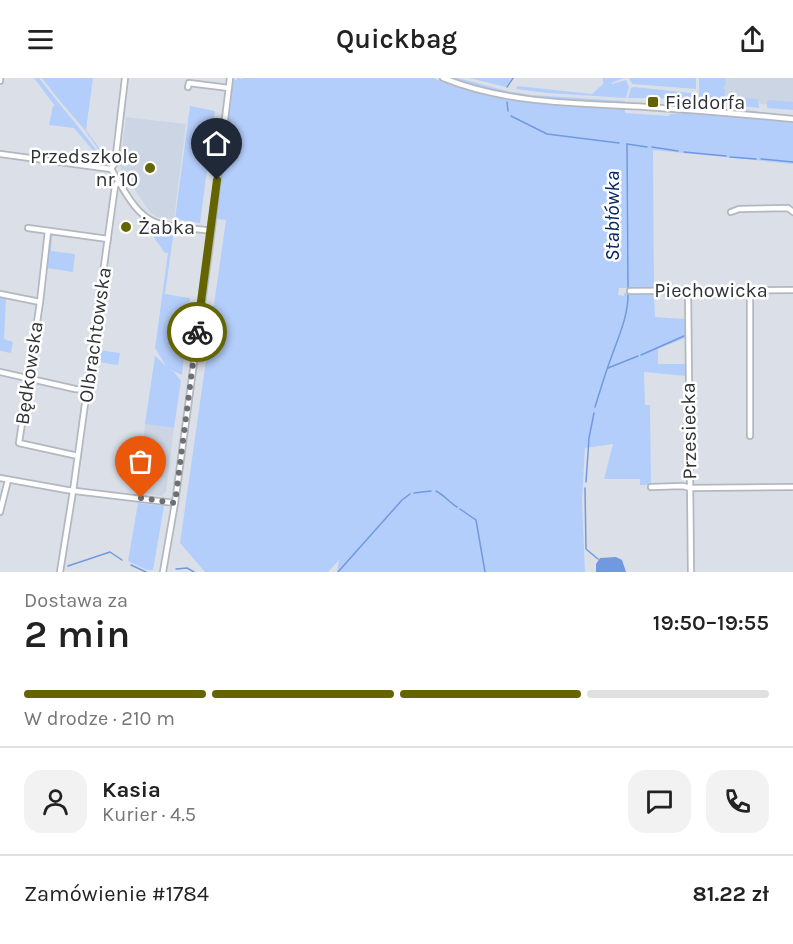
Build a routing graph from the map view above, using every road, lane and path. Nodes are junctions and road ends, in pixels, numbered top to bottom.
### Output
1 (125, 78) edge
2 (230, 78) edge
3 (443, 78) edge
4 (188, 87) dead end
5 (229, 88) junction
6 (793, 119) edge
7 (0, 154) edge
8 (111, 169) junction
9 (119, 181) junction
10 (731, 212) dead end
11 (793, 212) edge
12 (28, 228) dead end
13 (48, 231) junction
14 (211, 231) junction
15 (108, 239) junction
16 (688, 290) junction
17 (750, 290) junction
18 (793, 290) edge
19 (630, 291) dead end
20 (0, 294) edge
21 (40, 302) junction
22 (0, 372) edge
23 (29, 378) junction
24 (87, 390) junction
25 (750, 436) dead end
26 (78, 456) junction
27 (0, 478) edge
28 (8, 480) junction
29 (651, 487) dead end
30 (793, 487) edge
31 (690, 488) junction
32 (73, 491) junction
33 (175, 503) junction
34 (0, 512) edge
35 (60, 572) edge
36 (163, 572) edge
37 (691, 572) edge

1 - 8 street
2 - 5 street
3 - 6 street
4 - 5 street
5 - 14 street
7 - 8 street
8 - 9 street
9 - 14 street
9 - 15 street, Olbrachtowska
10 - 11 street
12 - 13 street
13 - 15 street
13 - 21 street, Będkowska
14 - 33 street
15 - 24 street, Olbrachtowska
16 - 17 street, Piechowicka
16 - 19 street, Piechowicka
16 - 31 street, Przesiecka
17 - 18 street, Piechowicka
17 - 25 street
20 - 21 street, Będkowska
21 - 23 street, Będkowska
22 - 23 street
23 - 24 street
23 - 26 street, Będkowska
24 - 26 street, Olbrachtowska
26 - 32 street, Olbrachtowska
27 - 28 street
28 - 32 street
28 - 34 street
29 - 31 street
30 - 31 street
31 - 37 street, Przesiecka
32 - 33 street
32 - 35 street, Olbrachtowska
33 - 36 street

